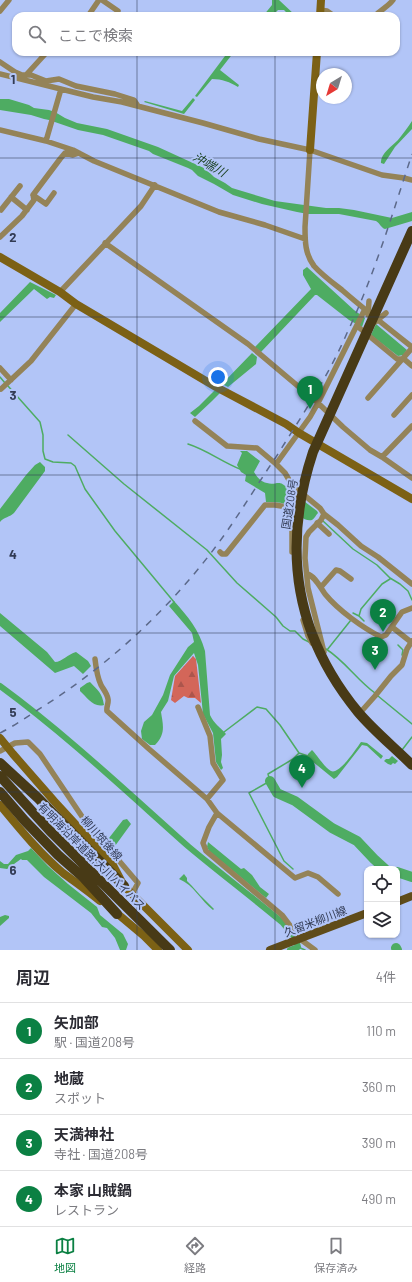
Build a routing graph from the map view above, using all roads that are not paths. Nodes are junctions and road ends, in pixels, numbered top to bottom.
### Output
1 (9, 0) edge
2 (100, 0) edge
3 (321, 0) edge
4 (394, 0) edge
5 (0, 11) edge
6 (118, 11) dead end
7 (91, 12) edge
8 (320, 12) edge
9 (378, 12) edge
10 (43, 56) edge
11 (317, 56) edge
12 (0, 62) edge
13 (0, 74) edge
14 (26, 75) junction
15 (61, 91) junction
16 (138, 106) junction
17 (0, 130) edge
18 (47, 138) junction
19 (310, 152) junction
20 (79, 153) junction
21 (412, 180) edge
22 (20, 186) dead end
23 (155, 186) junction
24 (54, 194) dead end
25 (33, 196) junction
26 (11, 197) junction
27 (1, 210) dead end
28 (27, 210) junction
29 (412, 231) edge
30 (0, 237) edge
31 (305, 238) junction
32 (105, 243) junction
33 (0, 257) edge
34 (60, 292) junction
35 (369, 301) dead end
36 (76, 304) junction
37 (364, 312) junction
38 (386, 313) dead end
39 (371, 322) junction
40 (357, 326) junction
41 (412, 348) edge
42 (404, 359) junction
43 (412, 366) edge
44 (0, 368) edge
45 (10, 381) junction
46 (2, 388) dead end
47 (412, 395) edge
48 (368, 398) dead end
49 (318, 403) junction
50 (394, 416) dead end
51 (195, 421) dead end
52 (412, 426) edge
53 (299, 433) junction
54 (382, 457) junction
55 (276, 464) junction
56 (412, 478) edge
57 (295, 490) junction
58 (412, 499) edge
59 (295, 514) junction
60 (324, 514) junction
61 (315, 526) junction
62 (329, 534) dead end
63 (299, 548) junction
64 (220, 552) dead end
65 (306, 574) junction
66 (351, 579) dead end
67 (412, 584) edge
68 (321, 587) junction
69 (412, 608) edge
70 (392, 627) junction
71 (315, 639) junction
72 (412, 641) edge
73 (95, 660) dead end
74 (198, 707) dead end
75 (359, 714) junction
76 (0, 738) edge
77 (0, 751) edge
78 (409, 762) edge
79 (0, 763) edge
80 (0, 776) edge
81 (0, 781) edge
82 (0, 792) edge
83 (207, 799) junction
84 (0, 805) edge
85 (217, 813) junction
86 (76, 860) junction
87 (124, 886) junction
88 (132, 894) junction
89 (338, 894) dead end
90 (412, 896) edge
91 (400, 901) edge
92 (117, 914) junction
93 (364, 915) edge
94 (300, 938) junction
95 (158, 950) edge
96 (165, 950) edge
97 (170, 950) edge
98 (188, 950) edge
99 (270, 950) edge
100 (315, 950) edge

1 - 5 street
2 - 6 street
2 - 7 street
3 - 8 street
4 - 9 street
10 - 14 street
11 - 19 street
12 - 14 street
13 - 15 street
14 - 16 street
15 - 16 street
15 - 18 street
16 - 19 street
17 - 18 street
18 - 20 street
19 - 21 street
19 - 31 street
20 - 23 street
20 - 25 street
22 - 26 street
23 - 31 street
23 - 32 street
24 - 25 street
25 - 28 street
26 - 27 street
26 - 28 street
28 - 30 street
29 - 39 highway, 国道208号
31 - 37 street
32 - 34 street
32 - 49 street
33 - 34 street
34 - 36 street
35 - 39 street
36 - 45 street
36 - 53 street
37 - 40 street
37 - 41 street
38 - 39 street
39 - 59 highway, 国道208号
40 - 42 street
40 - 49 street
41 - 42 street
42 - 43 street
42 - 48 street
44 - 45 street
45 - 46 street
47 - 50 street
49 - 53 street
49 - 54 street
51 - 55 street
52 - 54 street
53 - 55 street
53 - 58 street
54 - 56 street
55 - 57 street
57 - 59 street
57 - 60 street
59 - 63 street
59 - 64 street
59 - 71 highway, 国道208号
60 - 61 street
60 - 67 street
61 - 62 street
61 - 63 street
63 - 65 street
63 - 71 street
65 - 68 street
65 - 71 street
66 - 68 street
68 - 70 street
69 - 70 street
70 - 72 street
71 - 75 highway, 国道208号
72 - 75 street
73 - 83 street
74 - 83 street
75 - 78 highway, 国道208号
76 - 87 street, 柳川筑後線
77 - 88 street
79 - 87 highway
80 - 86 highway, 有明海沿岸道路;大川バイパス
81 - 86 highway, 有明海沿岸道路;大川バイパス
82 - 92 highway
83 - 85 street
84 - 92 street
85 - 89 street
85 - 94 street
86 - 96 highway, 有明海沿岸道路;大川バイパス
86 - 97 highway, 有明海沿岸道路;大川バイパス
87 - 88 street, 柳川筑後線
88 - 98 street, 柳川筑後線
90 - 91 main road
92 - 95 street
93 - 94 main road, 久留米柳川線
94 - 99 main road, 久留米柳川線
94 - 100 street

